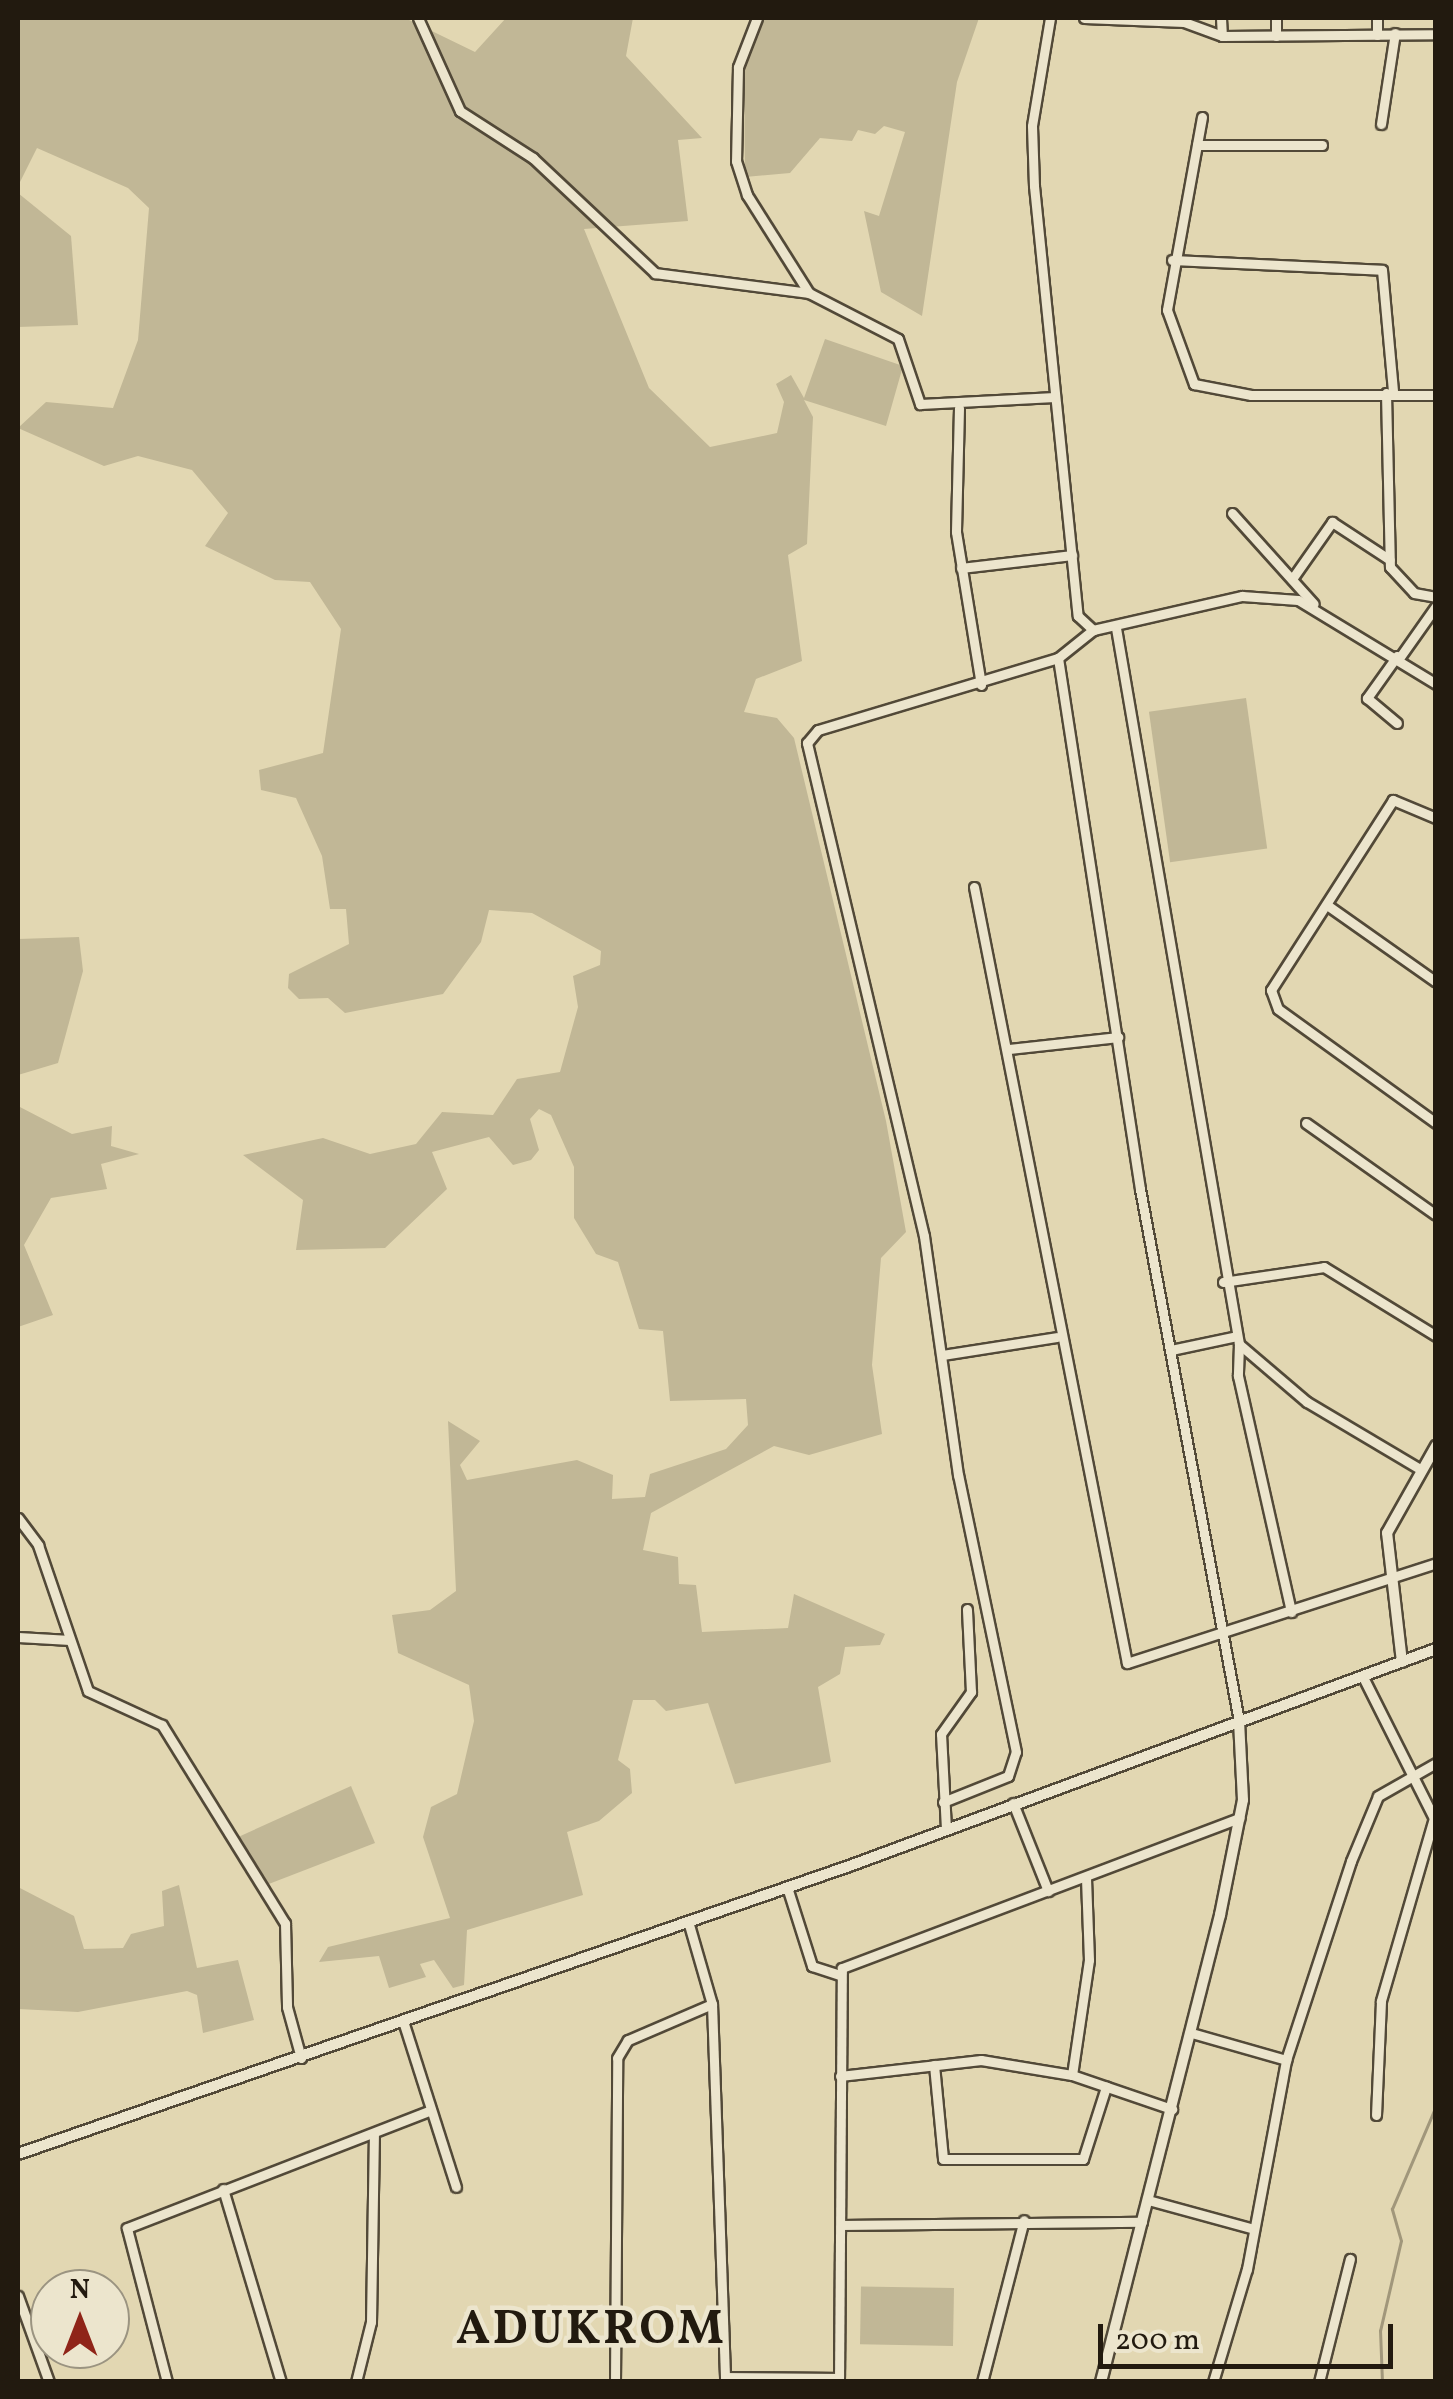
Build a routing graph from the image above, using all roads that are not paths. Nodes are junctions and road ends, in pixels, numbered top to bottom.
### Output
1 (418, 18) edge
2 (758, 18) edge
3 (1050, 18) edge
4 (1084, 18) edge
5 (1222, 18) edge
6 (1276, 18) edge
7 (1378, 18) edge
8 (1396, 33) junction
9 (1436, 34) edge
10 (1378, 35) junction
11 (1222, 36) junction
12 (1276, 36) junction
13 (1202, 117) dead end
14 (1381, 124) dead end
15 (1322, 144) dead end
16 (1198, 145) junction
17 (1172, 260) junction
18 (808, 294) junction
19 (1389, 393) junction
20 (1436, 395) edge
21 (1055, 397) junction
22 (958, 408) junction
23 (1232, 513) dead end
24 (1072, 555) junction
25 (1390, 560) junction
26 (961, 568) junction
27 (1292, 579) junction
28 (1436, 597) edge
29 (1436, 606) edge
30 (1317, 607) junction
31 (1116, 628) junction
32 (1094, 630) junction
33 (1398, 656) junction
34 (1058, 658) junction
35 (1436, 684) edge
36 (981, 685) junction
37 (1398, 723) dead end
38 (1436, 818) edge
39 (974, 887) dead end
40 (1327, 905) junction
41 (1436, 982) edge
42 (1118, 1037) junction
43 (1009, 1049) junction
44 (1306, 1123) dead end
45 (1436, 1123) edge
46 (1436, 1215) edge
47 (1223, 1282) junction
48 (1436, 1336) edge
49 (1057, 1337) junction
50 (1238, 1340) junction
51 (1171, 1350) junction
52 (942, 1355) junction
53 (1436, 1446) edge
54 (1420, 1469) junction
55 (18, 1518) edge
56 (1436, 1563) edge
57 (1387, 1581) junction
58 (967, 1609) dead end
59 (1291, 1612) junction
60 (18, 1637) edge
61 (1224, 1637) junction
62 (70, 1640) junction
63 (1436, 1649) edge
64 (1402, 1662) junction
65 (1364, 1679) junction
66 (1240, 1722) junction
67 (1436, 1763) edge
68 (1412, 1774) junction
69 (943, 1802) junction
70 (1013, 1803) junction
71 (1240, 1818) junction
72 (946, 1829) junction
73 (1086, 1876) junction
74 (787, 1887) junction
75 (1048, 1891) junction
76 (688, 1921) junction
77 (839, 1975) junction
78 (712, 2004) junction
79 (403, 2021) junction
80 (1195, 2034) junction
81 (301, 2058) junction
82 (1286, 2060) junction
83 (934, 2065) junction
84 (1072, 2075) junction
85 (840, 2076) junction
86 (1106, 2087) junction
87 (1172, 2109) junction
88 (431, 2110) junction
89 (1376, 2115) dead end
90 (374, 2132) junction
91 (18, 2154) edge
92 (456, 2187) dead end
93 (223, 2189) junction
94 (1148, 2200) junction
95 (1024, 2220) junction
96 (1142, 2222) junction
97 (841, 2225) junction
98 (1254, 2229) junction
99 (1350, 2259) dead end
100 (18, 2296) edge
101 (725, 2379) edge
102 (839, 2380) edge
103 (49, 2382) edge
104 (167, 2382) edge
105 (281, 2382) edge
106 (356, 2382) edge
107 (615, 2382) edge
108 (982, 2382) edge
109 (1101, 2382) edge
110 (1214, 2382) edge
111 (1319, 2382) edge

1 - 18 street
2 - 18 street
3 - 21 street
4 - 11 street
5 - 11 street
6 - 12 street
7 - 10 street
8 - 9 street
8 - 10 street
8 - 14 street
10 - 12 street
11 - 12 street
13 - 16 street
15 - 16 street
16 - 17 street
17 - 19 street
17 - 19 street
18 - 22 street
19 - 20 street
19 - 25 street
21 - 22 street
21 - 24 street
22 - 26 street
23 - 27 street
24 - 26 street
24 - 32 street
25 - 27 street
25 - 28 street
26 - 36 street
27 - 30 street
29 - 33 street
30 - 31 street
30 - 33 street
31 - 32 street
31 - 47 street
32 - 34 street
33 - 35 street
33 - 37 street
34 - 36 street
34 - 42 street
36 - 52 street
38 - 40 street
39 - 43 street
40 - 41 street
40 - 45 street
42 - 43 street
42 - 51 street
43 - 49 street
44 - 46 street
47 - 48 street
47 - 50 street
49 - 52 street
49 - 61 street
50 - 51 street
50 - 54 street
50 - 59 street
51 - 61 street
52 - 69 street
53 - 54 street
54 - 57 street
55 - 62 street
56 - 57 street
57 - 59 street
57 - 64 street
58 - 69 street
59 - 61 street
60 - 62 street
61 - 66 street
62 - 81 street
63 - 64 street
64 - 65 street
65 - 66 street
65 - 68 street
66 - 70 street
66 - 71 street
67 - 68 street
68 - 82 street
68 - 89 street
69 - 72 street
70 - 72 street
70 - 75 street
71 - 73 street
71 - 80 street
72 - 74 street
73 - 75 street
73 - 84 street
74 - 76 street
74 - 77 street
75 - 77 street
76 - 78 street
76 - 79 street
77 - 85 street
78 - 101 street
78 - 107 street
79 - 81 street
79 - 88 street
80 - 82 street
80 - 87 street
81 - 91 street
82 - 98 street
83 - 84 street
83 - 85 street
83 - 86 street
84 - 86 street
85 - 97 street
86 - 87 street
87 - 94 street
88 - 90 street
88 - 92 street
90 - 93 street
90 - 106 street
93 - 104 street
93 - 105 street
94 - 96 street
94 - 98 street
95 - 96 street
95 - 97 street
95 - 108 street
96 - 109 street
97 - 102 street
98 - 110 street
99 - 111 street
100 - 103 street
101 - 102 street

